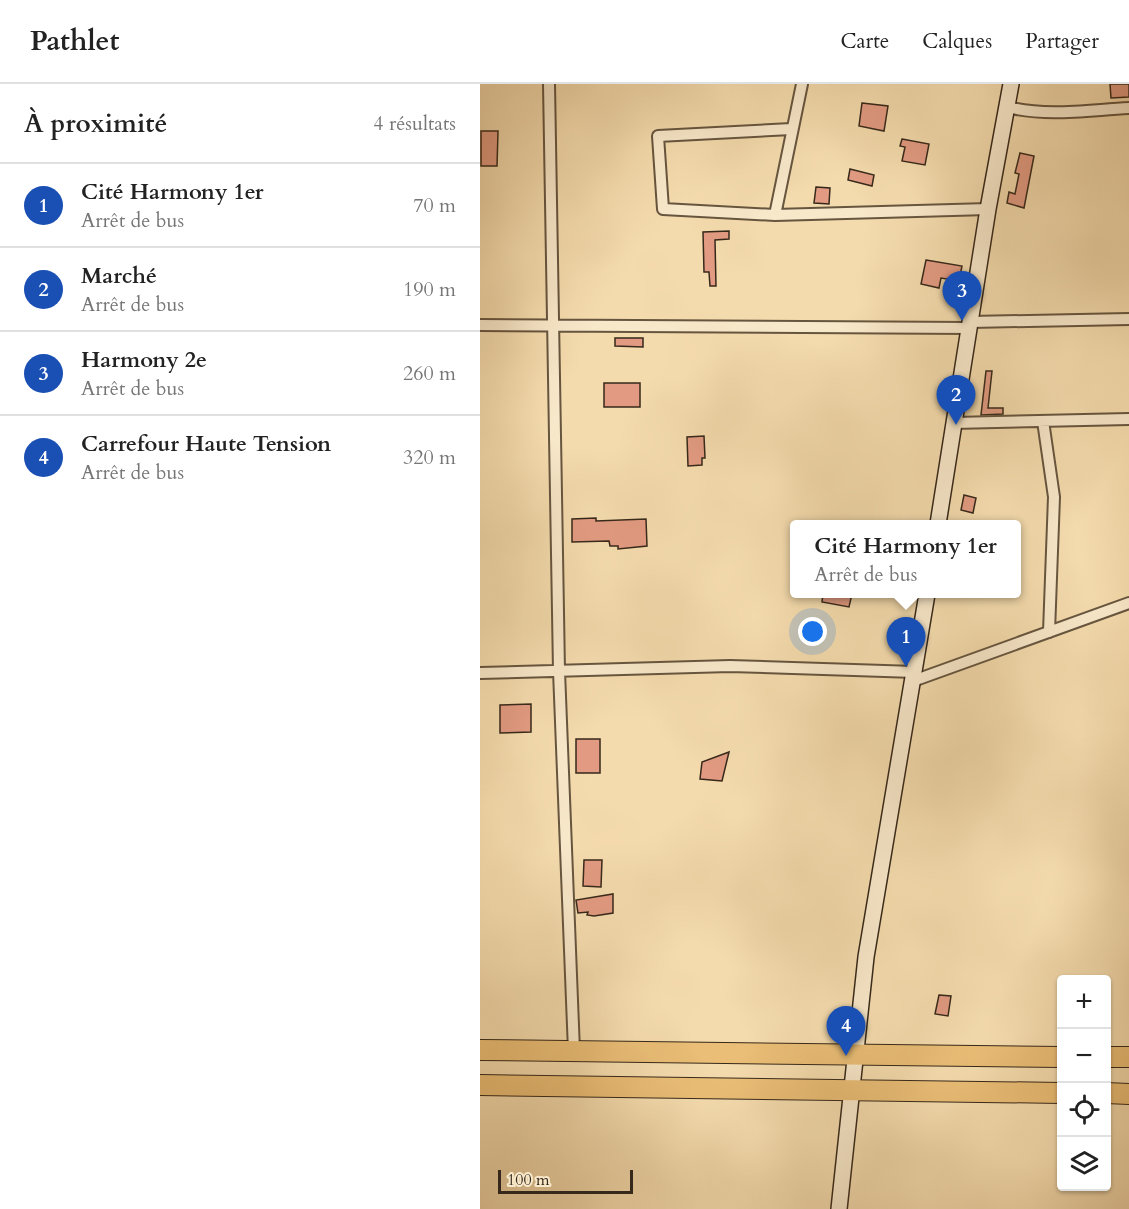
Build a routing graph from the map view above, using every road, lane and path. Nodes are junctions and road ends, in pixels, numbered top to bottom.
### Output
1 (549, 84) edge
2 (802, 84) edge
3 (1011, 84) edge
4 (1007, 107) junction
5 (1129, 108) edge
6 (790, 129) junction
7 (988, 209) junction
8 (775, 215) junction
9 (1129, 319) edge
10 (554, 324) junction
11 (480, 325) edge
12 (970, 325) junction
13 (1129, 419) edge
14 (1043, 421) junction
15 (953, 423) junction
16 (939, 520) edge
17 (926, 598) edge
18 (1129, 603) edge
19 (1049, 632) junction
20 (560, 670) junction
21 (480, 673) edge
22 (914, 677) junction
23 (480, 1050) edge
24 (574, 1051) junction
25 (855, 1054) junction
26 (1057, 1057) edge
27 (1111, 1057) edge
28 (1129, 1057) edge
29 (480, 1085) edge
30 (850, 1091) junction
31 (1057, 1093) edge
32 (1111, 1094) edge
33 (1129, 1094) edge
34 (839, 1209) edge

1 - 10 street
2 - 6 street
3 - 4 street
4 - 5 street
4 - 7 street
6 - 8 street
6 - 8 street
7 - 8 street
7 - 12 street
9 - 12 street
10 - 11 street
10 - 12 street
10 - 20 street
12 - 15 street
13 - 14 street
14 - 15 street
14 - 19 street
15 - 16 street
17 - 22 street
18 - 19 street
19 - 22 street
20 - 21 street
20 - 22 street
20 - 24 street
22 - 25 street
23 - 24 highway
24 - 25 highway
25 - 26 highway
25 - 30 street
27 - 28 highway
29 - 30 highway
30 - 31 highway
30 - 34 street
32 - 33 highway

